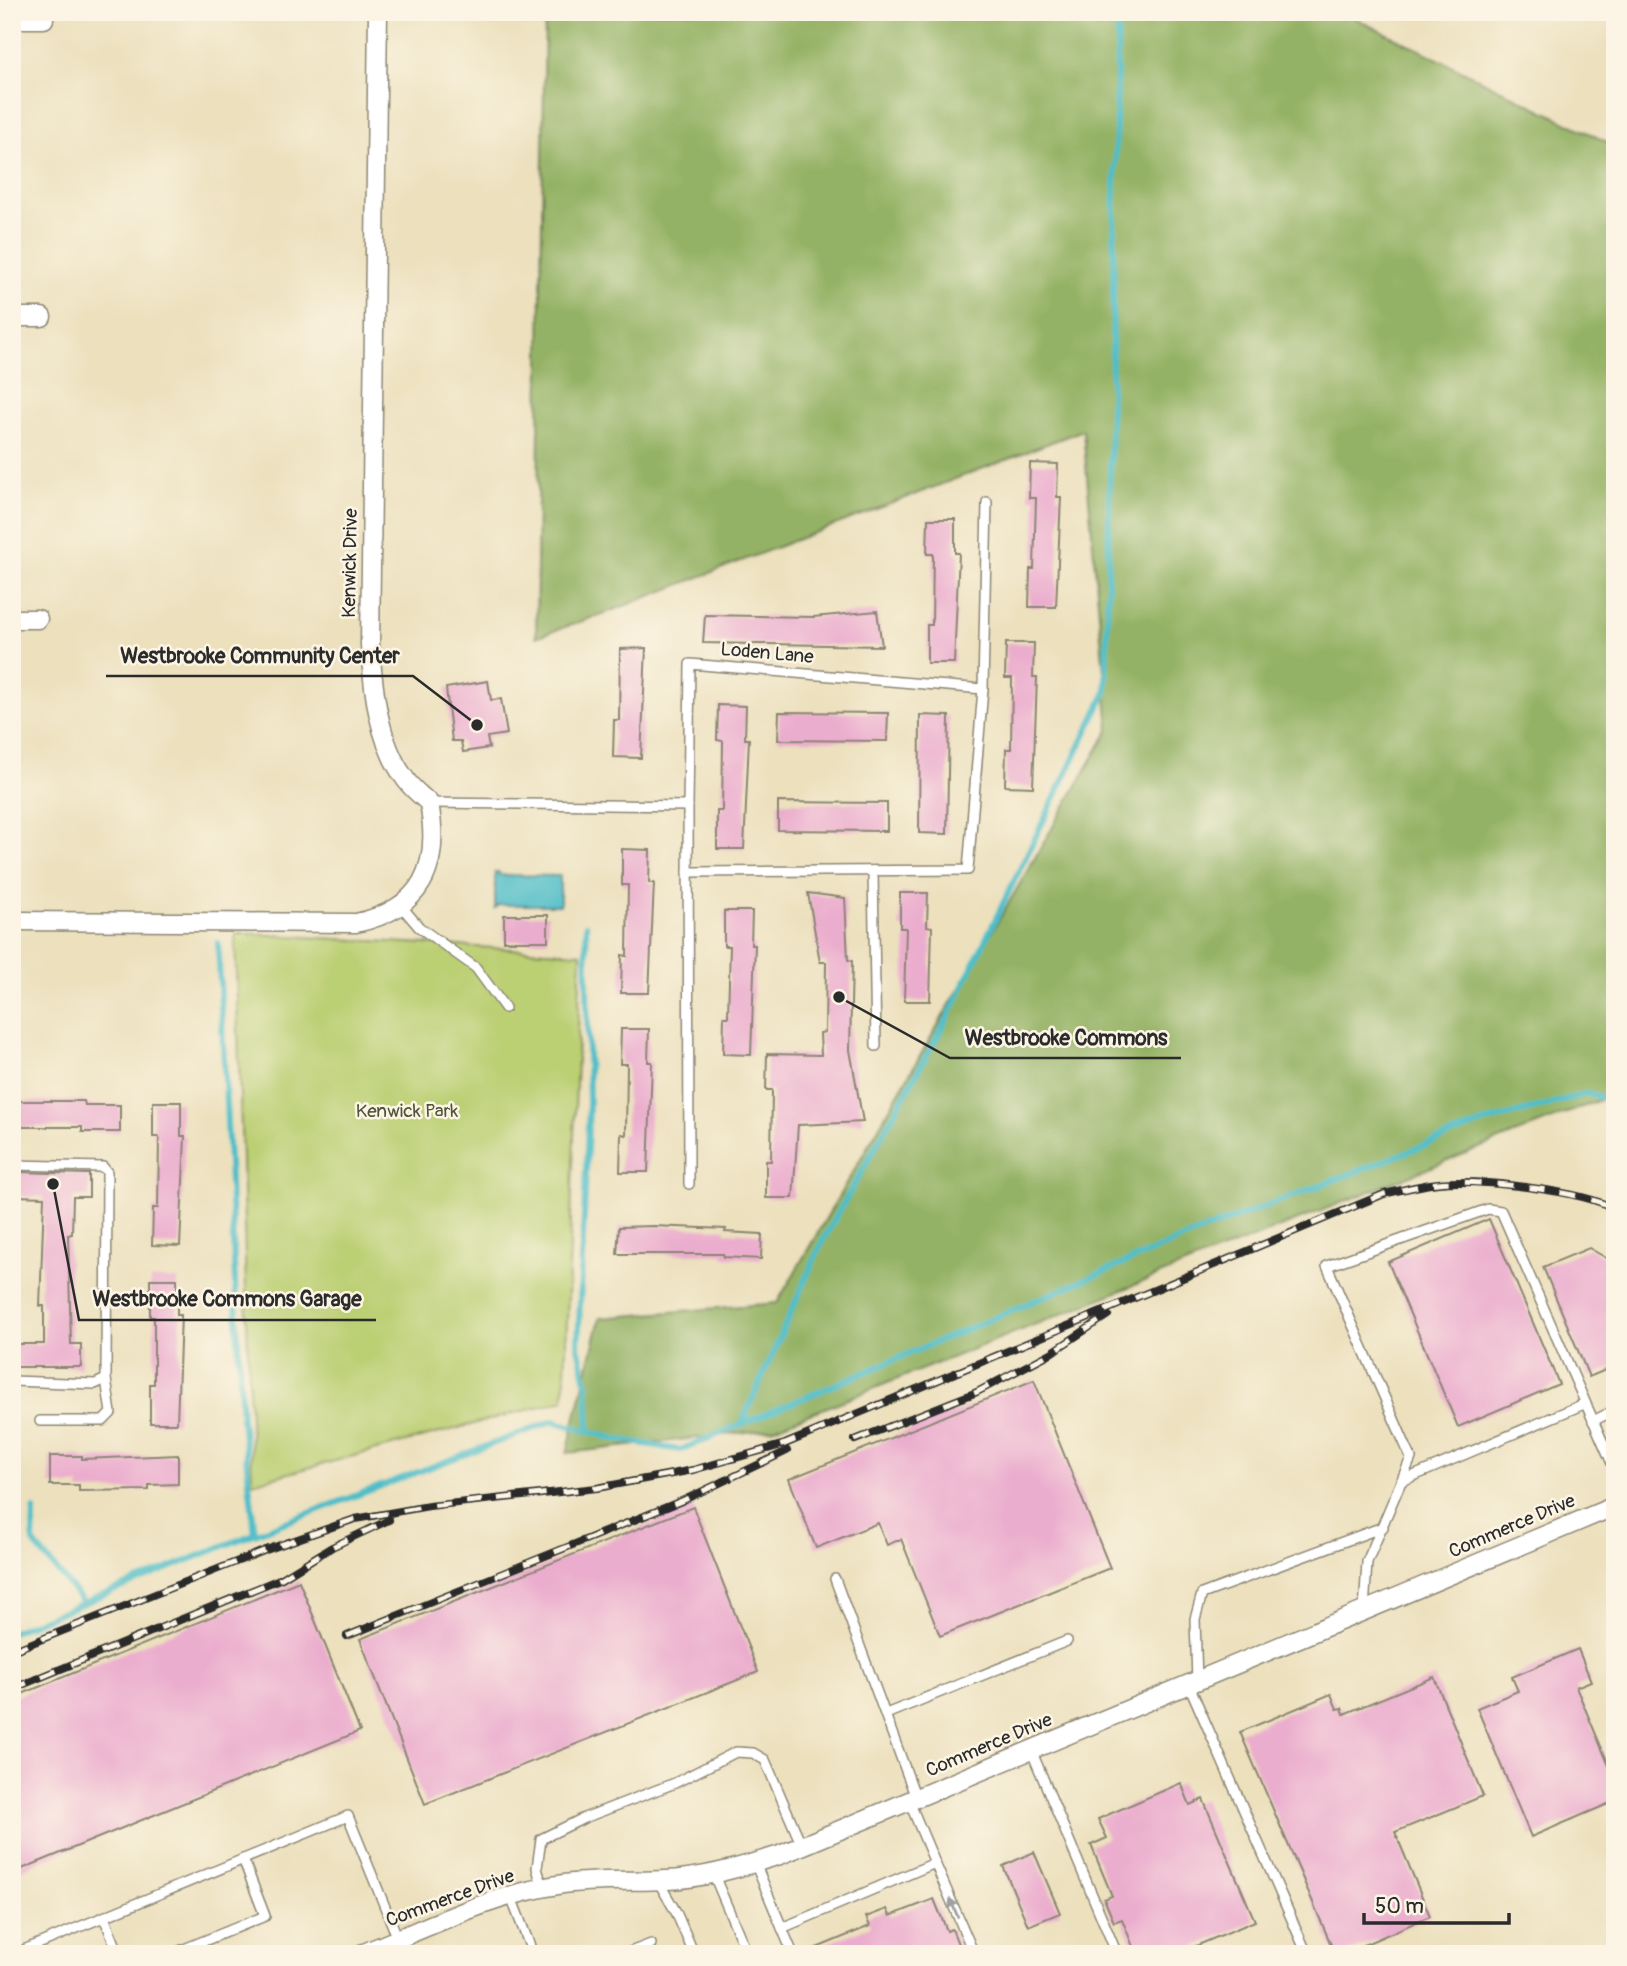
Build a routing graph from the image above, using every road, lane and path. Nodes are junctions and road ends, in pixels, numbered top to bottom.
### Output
1 (378, 12) edge
2 (12, 19) edge
3 (44, 19) dead end
4 (12, 317) edge
5 (42, 317) dead end
6 (986, 502) dead end
7 (12, 619) edge
8 (38, 619) dead end
9 (983, 689) junction
10 (429, 803) junction
11 (688, 806) junction
12 (873, 870) junction
13 (688, 872) junction
14 (401, 907) junction
15 (12, 921) edge
16 (505, 1008) dead end
17 (876, 1046) dead end
18 (12, 1165) edge
19 (689, 1184) dead end
20 (106, 1379) junction
21 (12, 1381) edge
22 (1584, 1404) junction
23 (1615, 1410) edge
24 (1593, 1420) junction
25 (40, 1421) dead end
26 (1615, 1470) edge
27 (1404, 1480) junction
28 (1615, 1506) edge
29 (1383, 1527) junction
30 (835, 1579) dead end
31 (1364, 1611) junction
32 (1067, 1641) dead end
33 (1193, 1683) junction
34 (886, 1714) junction
35 (1031, 1750) junction
36 (913, 1800) junction
37 (802, 1846) junction
38 (243, 1859) junction
39 (755, 1863) junction
40 (935, 1863) junction
41 (713, 1873) junction
42 (657, 1880) junction
43 (543, 1889) junction
44 (511, 1897) junction
45 (104, 1917) junction
46 (782, 1928) junction
47 (398, 1939) junction
48 (651, 1944) dead end
49 (746, 1951) dead end
50 (14, 1954) edge
51 (119, 1954) edge
52 (172, 1954) edge
53 (361, 1954) edge
54 (533, 1954) edge
55 (625, 1954) edge
56 (694, 1954) edge
57 (793, 1954) edge
58 (974, 1954) edge
59 (1117, 1954) edge
60 (1307, 1954) edge

1 - 10 street, Kenwick Drive
2 - 3 street
4 - 5 street
6 - 9 lane
7 - 8 street
9 - 11 lane, Loden Lane
9 - 12 lane
10 - 11 lane
10 - 14 street
11 - 13 lane, Loden Lane
12 - 13 lane
12 - 17 lane
13 - 19 lane, Loden Lane
14 - 15 street
14 - 16 lane
18 - 20 lane
20 - 21 lane
20 - 25 lane
22 - 24 lane
22 - 27 lane
22 - 27 lane
23 - 24 lane
24 - 26 lane
27 - 29 lane
28 - 31 street, Commerce Drive
29 - 31 lane
29 - 33 lane
30 - 34 lane
31 - 33 street, Commerce Drive
32 - 34 lane
33 - 35 street, Commerce Drive
33 - 60 lane
34 - 36 lane
35 - 36 street, Commerce Drive
35 - 59 lane
36 - 37 street, Commerce Drive
36 - 40 lane
37 - 39 street, Commerce Drive
37 - 43 lane
38 - 45 lane
38 - 47 lane
38 - 52 lane
39 - 41 street, Commerce Drive
39 - 46 lane
40 - 46 lane
58 -> 40 lane
41 - 42 street, Commerce Drive
41 - 49 lane
42 - 43 street, Commerce Drive
42 - 56 lane
43 - 44 street, Commerce Drive
44 - 47 street, Commerce Drive
44 - 54 lane
45 - 50 lane
45 - 51 lane
46 - 57 lane
47 - 53 street, Commerce Drive
48 - 55 lane

